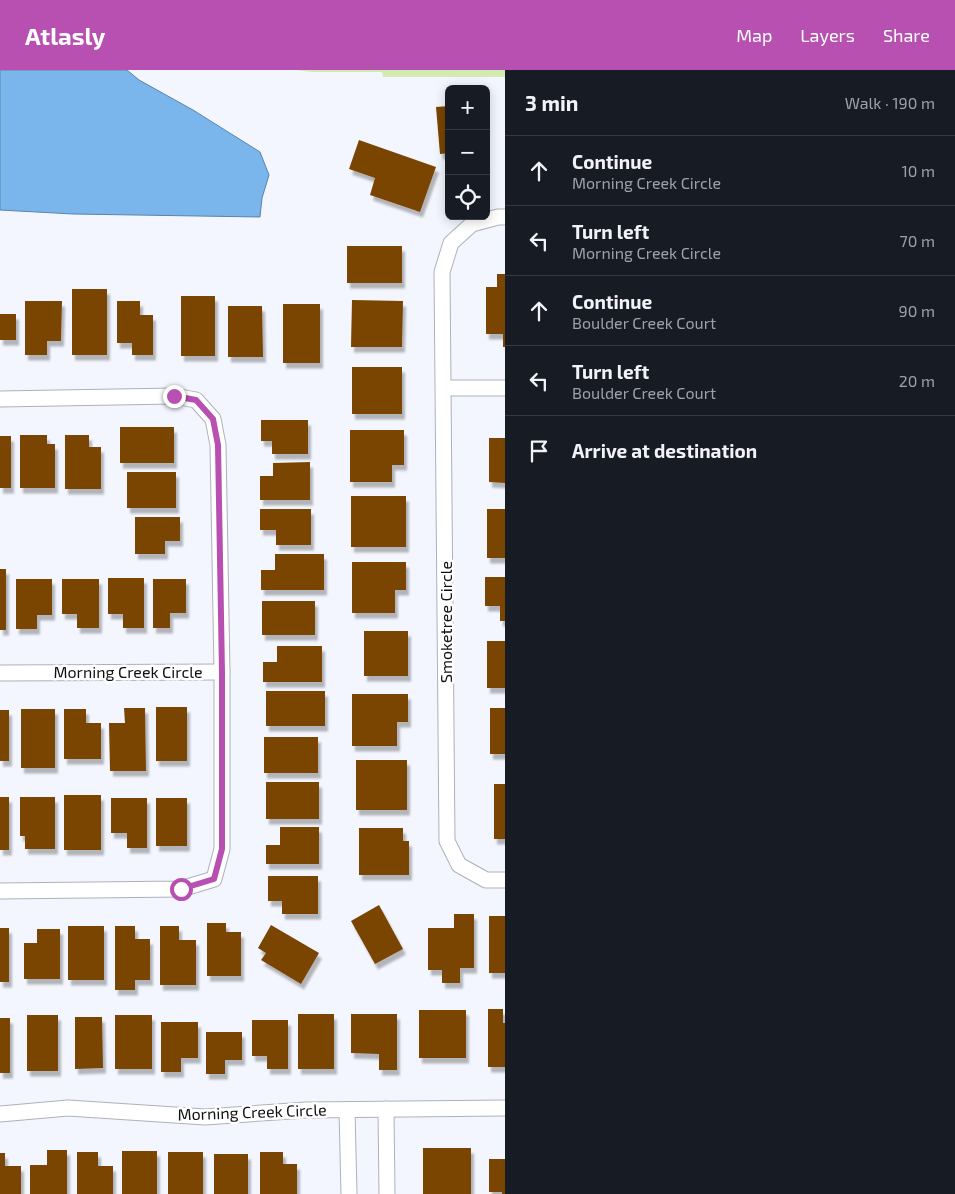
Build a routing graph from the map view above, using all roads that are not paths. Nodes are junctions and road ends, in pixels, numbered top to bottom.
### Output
1 (505, 217) edge
2 (444, 388) junction
3 (505, 388) edge
4 (0, 399) edge
5 (222, 672) junction
6 (0, 673) edge
7 (505, 880) edge
8 (0, 892) edge
9 (505, 1108) edge
10 (386, 1109) junction
11 (347, 1110) junction
12 (0, 1114) edge
13 (349, 1194) edge
14 (387, 1194) edge

1 - 2 street, Smoketree Circle
2 - 3 street
2 - 7 street, Smoketree Circle
4 - 5 street
5 - 6 street, Morning Creek Circle
5 - 8 street, Morning Creek Circle
9 - 10 street, Morning Creek Circle
10 - 11 street, Morning Creek Circle
10 - 14 street
11 - 12 street, Morning Creek Circle
11 - 13 street

